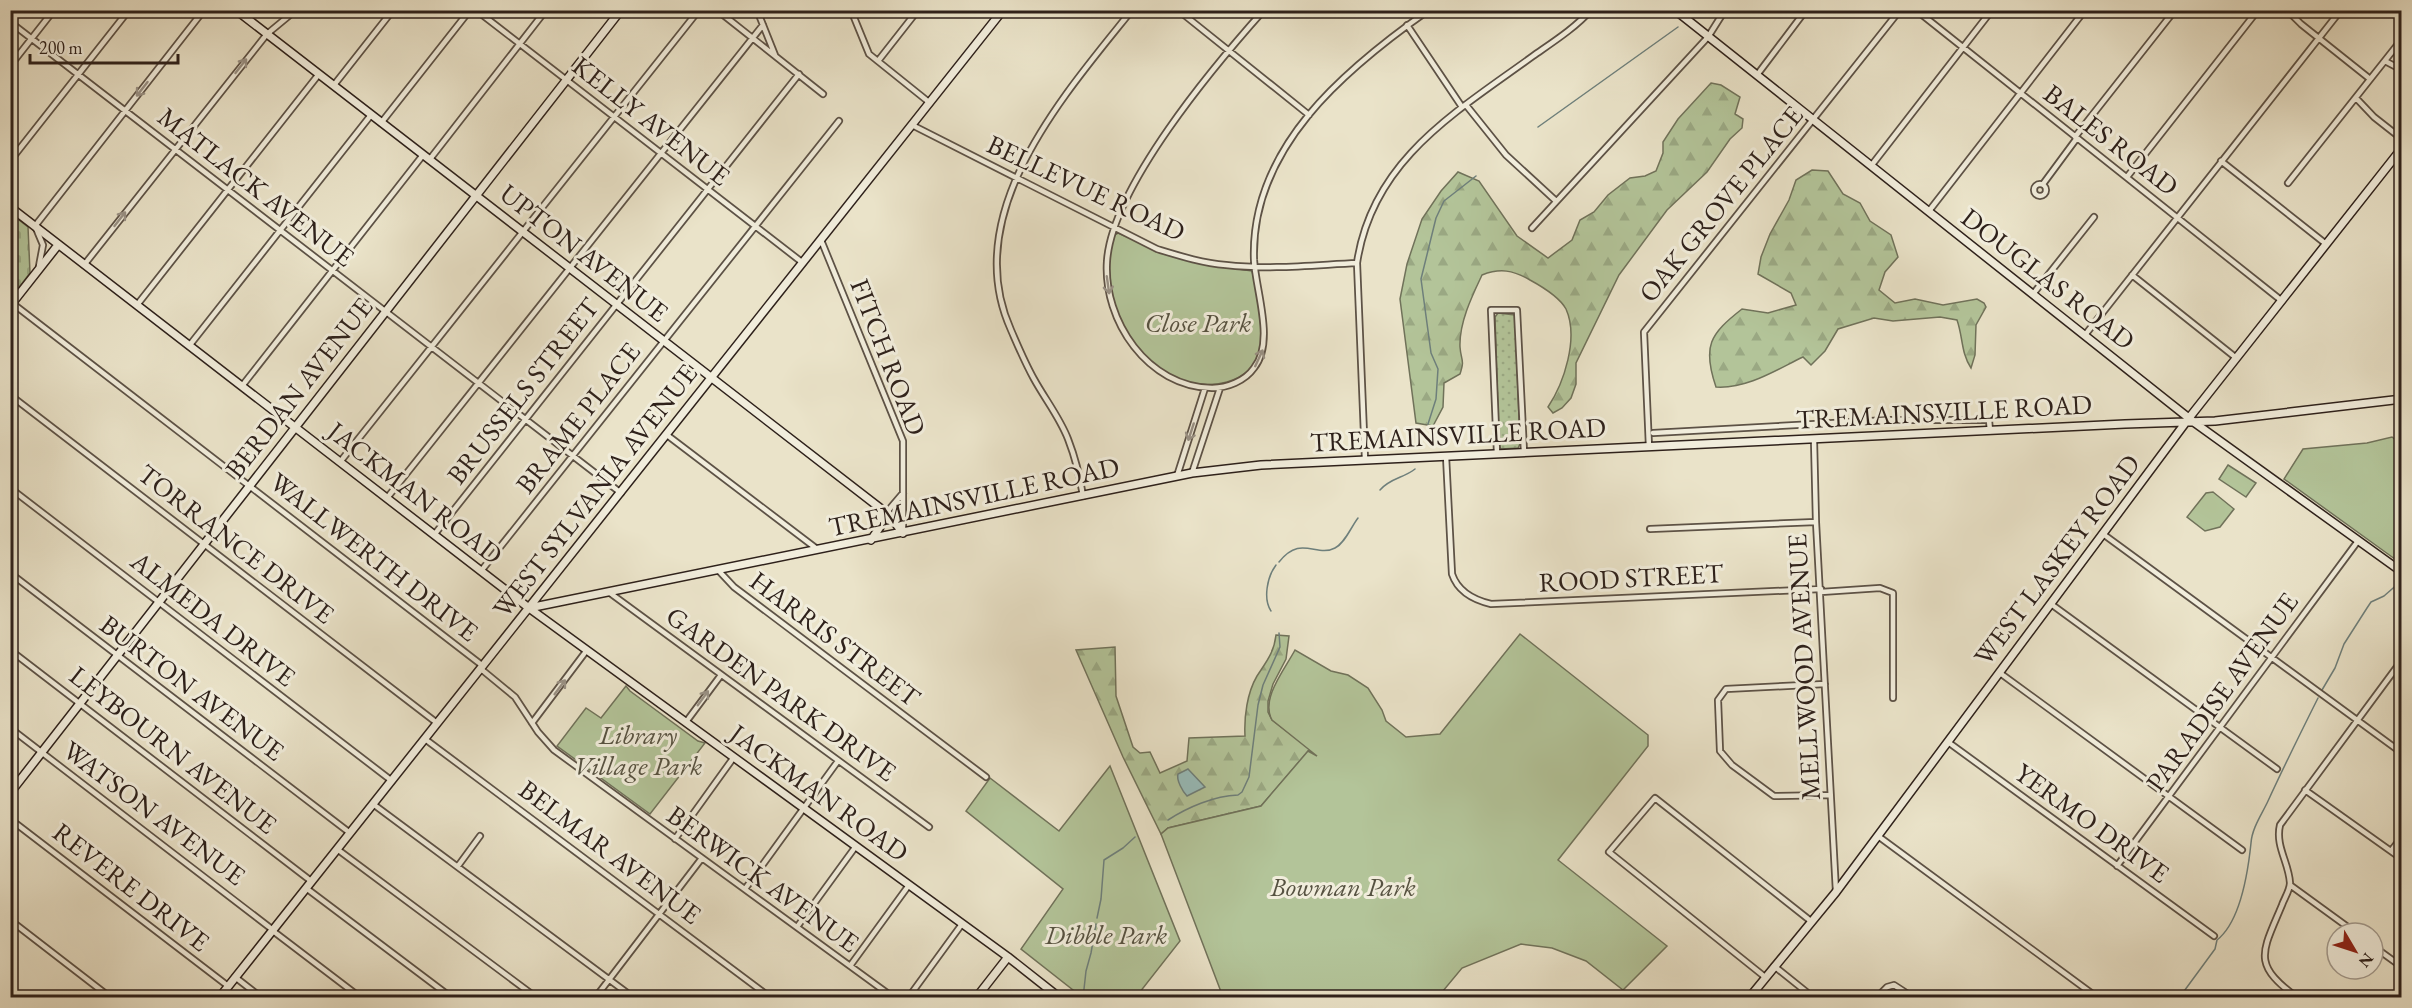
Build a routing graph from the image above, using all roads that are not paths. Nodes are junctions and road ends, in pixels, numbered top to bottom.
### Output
1 (54, 10) edge
2 (129, 10) edge
3 (204, 10) edge
4 (236, 10) edge
5 (296, 10) edge
6 (393, 10) edge
7 (470, 10) edge
8 (476, 10) edge
9 (546, 10) edge
10 (621, 10) edge
11 (699, 10) edge
12 (717, 10) edge
13 (757, 10) edge
14 (851, 10) edge
15 (918, 10) edge
16 (1003, 10) edge
17 (1132, 10) edge
18 (1178, 10) edge
19 (1264, 10) edge
20 (1423, 10) edge
21 (1429, 10) edge
22 (1591, 10) edge
23 (1675, 10) edge
24 (1725, 10) edge
25 (1806, 10) edge
26 (1900, 10) edge
27 (1916, 10) edge
28 (1992, 10) edge
29 (2085, 10) edge
30 (2175, 10) edge
31 (2258, 10) edge
32 (2287, 10) edge
33 (2341, 10) edge
34 (1418, 18) junction
35 (10, 22) edge
36 (763, 25) junction
37 (1407, 25) junction
38 (267, 34) junction
39 (1708, 37) junction
40 (752, 38) junction
41 (32, 39) junction
42 (2319, 39) junction
43 (2402, 39) edge
44 (519, 44) junction
45 (1962, 48) junction
46 (1228, 50) junction
47 (776, 56) junction
48 (878, 61) junction
49 (2385, 61) junction
50 (10, 66) edge
51 (2402, 70) edge
52 (319, 74) junction
53 (79, 75) junction
54 (799, 75) junction
55 (1757, 75) junction
56 (2370, 79) junction
57 (566, 80) junction
58 (334, 85) junction
59 (2020, 93) junction
60 (823, 94) dead end
61 (2355, 98) junction
62 (930, 103) junction
63 (1464, 106) junction
64 (126, 111) junction
65 (371, 115) junction
66 (1309, 115) junction
67 (614, 117) junction
68 (1814, 120) junction
69 (839, 121) dead end
70 (381, 123) junction
71 (912, 125) junction
72 (2076, 138) junction
73 (2402, 139) edge
74 (175, 149) junction
75 (2401, 149) edge
76 (661, 153) junction
77 (427, 157) junction
78 (2221, 160) junction
79 (10, 161) edge
80 (1871, 166) junction
81 (2127, 177) junction
82 (1015, 178) junction
83 (2288, 183) dead end
84 (2043, 184) dead end
85 (228, 190) junction
86 (708, 190) junction
87 (476, 196) junction
88 (1556, 201) junction
89 (10, 207) edge
90 (1929, 211) junction
91 (2094, 217) dead end
92 (2177, 218) junction
93 (34, 226) junction
94 (755, 226) junction
95 (1113, 228) junction
96 (1532, 228) dead end
97 (280, 230) junction
98 (523, 232) junction
99 (821, 240) junction
100 (58, 244) junction
101 (2326, 244) junction
102 (803, 263) junction
103 (1357, 263) junction
104 (84, 265) junction
105 (1255, 267) junction
106 (570, 268) junction
107 (333, 271) junction
108 (35, 274) junction
109 (2132, 275) junction
110 (2033, 294) junction
111 (2282, 301) junction
112 (11, 304) edge
113 (137, 305) junction
114 (617, 305) junction
115 (385, 311) junction
116 (2085, 335) junction
117 (664, 341) junction
118 (189, 346) junction
119 (432, 347) junction
120 (2235, 357) junction
121 (712, 378) junction
122 (478, 383) junction
123 (242, 386) junction
124 (1205, 388) junction
125 (1220, 388) junction
126 (10, 395) edge
127 (2402, 399) edge
128 (526, 420) junction
129 (2187, 420) junction
130 (2195, 423) junction
131 (294, 427) junction
132 (1990, 431) junction
133 (1653, 434) dead end
134 (667, 435) junction
135 (1814, 440) junction
136 (1649, 447) junction
137 (1524, 452) junction
138 (1497, 453) junction
139 (573, 456) junction
140 (1446, 456) junction
141 (1365, 459) junction
142 (340, 462) junction
143 (1192, 473) junction
144 (1177, 476) junction
145 (249, 485) junction
146 (10, 488) edge
147 (904, 490) junction
148 (621, 493) junction
149 (1083, 496) junction
150 (387, 498) junction
151 (883, 510) junction
152 (1816, 522) junction
153 (1650, 529) dead end
154 (903, 533) junction
155 (2103, 534) junction
156 (434, 535) junction
157 (871, 540) junction
158 (2358, 541) junction
159 (204, 544) junction
160 (818, 550) junction
161 (481, 571) junction
162 (719, 571) junction
163 (2402, 572) edge
164 (10, 573) edge
165 (1821, 590) junction
166 (610, 593) junction
167 (159, 602) junction
168 (2051, 604) junction
169 (530, 608) junction
170 (10, 650) edge
171 (587, 650) junction
172 (117, 655) junction
173 (2272, 658) junction
174 (2402, 660) edge
175 (482, 667) junction
176 (2000, 673) junction
177 (721, 675) junction
178 (1825, 684) junction
179 (1893, 698) dead end
180 (80, 704) junction
181 (2358, 720) junction
182 (686, 722) junction
183 (437, 723) junction
184 (532, 723) junction
185 (2219, 727) junction
186 (10, 728) edge
187 (425, 739) junction
188 (1948, 742) junction
189 (42, 752) junction
190 (2402, 753) edge
191 (734, 757) junction
192 (838, 761) junction
193 (2277, 769) dead end
194 (986, 777) dead end
195 (392, 781) junction
196 (2305, 790) junction
197 (10, 793) edge
198 (1830, 795) junction
199 (2169, 797) junction
200 (374, 804) junction
201 (804, 808) junction
202 (10, 819) edge
203 (929, 827) dead end
204 (350, 833) junction
205 (480, 836) dead end
206 (1878, 836) junction
207 (2402, 837) edge
208 (675, 839) junction
209 (856, 846) junction
210 (337, 849) junction
211 (2242, 850) dead end
212 (2391, 851) junction
213 (702, 858) junction
214 (2402, 859) edge
215 (458, 866) junction
216 (2117, 866) junction
217 (311, 881) junction
218 (909, 885) junction
219 (2290, 885) junction
220 (306, 888) junction
221 (745, 889) junction
222 (1836, 892) junction
223 (659, 914) junction
224 (10, 920) edge
225 (1812, 921) junction
226 (2340, 921) edge
227 (962, 924) junction
228 (797, 927) junction
229 (273, 930) junction
230 (2214, 936) dead end
231 (2385, 955) edge
232 (1008, 957) junction
233 (850, 966) junction
234 (1774, 966) junction
235 (2402, 967) edge
236 (235, 977) junction
237 (1766, 977) junction
238 (609, 979) junction
239 (228, 986) junction
240 (111, 998) edge
241 (219, 998) edge
242 (262, 998) edge
243 (361, 998) edge
244 (452, 998) edge
245 (537, 998) edge
246 (595, 998) edge
247 (634, 998) edge
248 (771, 998) edge
249 (894, 998) edge
250 (908, 998) edge
251 (976, 998) edge
252 (1060, 998) edge
253 (1749, 998) edge
254 (1814, 998) edge
255 (1876, 998) edge
256 (1914, 998) edge
257 (2098, 998) edge
258 (2298, 998) edge

1 - 41 street
2 - 53 street
3 -> 64 street
4 - 38 street, UPTON AVENUE
5 - 38 street
6 - 58 street
7 - 70 street
8 - 44 street, KELLY AVENUE
9 - 44 street
10 - 57 street, BERDAN AVENUE
11 - 67 street
12 - 40 street
13 - 36 street
14 - 48 street
15 - 48 street
16 - 62 street, WEST SYLVANIA AVENUE
17 - 82 street
18 - 46 street
19 - 46 street
20 - 34 street
21 - 34 street
22 - 63 street
23 - 39 street, DOUGLAS ROAD
24 - 39 street
25 - 55 street
26 - 68 street, OAK GROVE PLACE
27 - 45 street, BALES ROAD
28 - 45 street
29 - 59 street
30 - 72 street
31 - 81 street
32 - 42 street
33 - 42 street
34 - 37 street
35 - 41 street, MATLACK AVENUE
36 - 40 street
36 - 47 street
37 - 63 street
37 - 66 street
38 - 52 street, UPTON AVENUE
74 -> 38 street
39 - 55 street, DOUGLAS ROAD
39 - 88 street
40 - 47 street
40 - 76 street
41 - 50 street
41 - 53 street, MATLACK AVENUE
42 - 56 street
42 - 78 street
43 - 49 street
44 - 57 street, KELLY AVENUE
44 - 77 street
45 - 59 street, BALES ROAD
45 - 80 street
46 - 66 street
46 - 95 street
47 - 54 street
48 - 62 street
49 - 51 street
49 - 56 street
52 - 58 street, UPTON AVENUE
52 - 85 street
53 - 64 street, MATLACK AVENUE
53 - 79 street
54 - 60 street
54 - 86 street, BRUSSELS STREET
55 - 68 street, DOUGLAS ROAD
56 - 61 street
57 - 67 street, KELLY AVENUE
57 - 87 street, BERDAN AVENUE
58 - 65 street, UPTON AVENUE
59 - 72 street, BALES ROAD
59 - 90 street
61 - 73 street
61 - 83 street
62 - 71 street, WEST SYLVANIA AVENUE
63 - 88 street
63 - 103 street
64 - 74 street, MATLACK AVENUE
64 - 93 street
65 - 70 street, UPTON AVENUE
65 - 97 street
66 - 105 street
67 - 76 street, KELLY AVENUE
67 - 98 street
68 - 80 street, DOUGLAS ROAD
68 - 136 street, OAK GROVE PLACE
69 - 94 street, BRAME PLACE
70 - 77 street, UPTON AVENUE
71 - 82 street, BELLEVUE ROAD
71 - 99 street, WEST SYLVANIA AVENUE
72 - 81 street, BALES ROAD
72 - 84 street
74 - 85 street, MATLACK AVENUE
104 -> 74 street
75 - 101 street, WEST LASKEY ROAD
76 - 86 street, KELLY AVENUE
76 - 106 street
77 - 87 street, UPTON AVENUE
77 - 107 street
78 - 92 street
78 - 101 street
80 - 90 street, DOUGLAS ROAD
81 - 92 street, BALES ROAD
82 - 95 street, BELLEVUE ROAD
82 - 149 street
85 - 97 street, MATLACK AVENUE
85 - 113 street
86 - 94 street, KELLY AVENUE
86 - 114 street, BRUSSELS STREET
87 - 98 street, UPTON AVENUE
87 - 115 street, BERDAN AVENUE
88 - 96 street
89 - 93 street, JACKMAN ROAD
90 - 110 street, DOUGLAS ROAD
91 - 110 street
92 - 109 street
92 - 111 street, BALES ROAD
93 - 100 street, JACKMAN ROAD
93 - 108 street
94 - 102 street, KELLY AVENUE
94 - 117 street, BRAME PLACE
95 - 105 street, BELLEVUE ROAD
95 -> 124 street
97 - 107 street, MATLACK AVENUE
97 - 118 street
98 - 106 street, UPTON AVENUE
98 - 119 street
99 - 102 street, WEST SYLVANIA AVENUE
99 - 147 street, FITCH ROAD
100 - 104 street, JACKMAN ROAD
100 - 108 street
101 - 111 street, WEST LASKEY ROAD
102 - 121 street, WEST SYLVANIA AVENUE
103 - 105 street, BELLEVUE ROAD
103 - 141 street
104 - 113 street, JACKMAN ROAD
125 -> 105 street
106 - 114 street, UPTON AVENUE
106 - 122 street
107 - 115 street, MATLACK AVENUE
107 - 123 street
108 - 112 street
109 - 116 street
109 - 120 street
110 - 116 street, DOUGLAS ROAD
111 - 120 street, WEST LASKEY ROAD
112 - 145 street, WALLWERTH DRIVE
113 - 118 street, JACKMAN ROAD
114 - 117 street, UPTON AVENUE
114 - 128 street, BRUSSELS STREET
115 - 119 street, MATLACK AVENUE
115 - 131 street, BERDAN AVENUE
116 - 129 street, DOUGLAS ROAD
117 - 121 street, UPTON AVENUE
117 - 139 street, BRAME PLACE
118 - 123 street, JACKMAN ROAD
119 - 122 street, MATLACK AVENUE
119 - 142 street
120 - 129 street, WEST LASKEY ROAD
121 - 134 street, WEST SYLVANIA AVENUE
121 - 151 street, UPTON AVENUE
122 - 128 street, MATLACK AVENUE
122 - 150 street
123 - 131 street, JACKMAN ROAD
124 - 125 street
124 -> 144 street
125 - 143 street
126 - 159 street, TORRANCE DRIVE
127 - 130 street, TREMAINSVILLE ROAD
128 - 139 street, MATLACK AVENUE
128 - 156 street, BRUSSELS STREET
129 - 130 street, TREMAINSVILLE ROAD
129 - 132 street, TREMAINSVILLE ROAD
129 - 155 street, WEST LASKEY ROAD
130 - 158 street
131 - 142 street, JACKMAN ROAD
131 - 145 street, BERDAN AVENUE
132 - 133 street
132 - 135 street, TREMAINSVILLE ROAD
134 - 148 street, WEST SYLVANIA AVENUE
134 - 160 street
135 - 136 street, TREMAINSVILLE ROAD
135 - 152 street, MELLWOOD AVENUE
136 - 137 street, TREMAINSVILLE ROAD
137 - 138 street, TREMAINSVILLE ROAD
137 - 138 street
138 - 140 street, TREMAINSVILLE ROAD
139 - 148 street, MATLACK AVENUE
139 - 161 street, BRAME PLACE
140 - 141 street, TREMAINSVILLE ROAD
140 - 165 street, ROOD STREET
141 - 143 street, TREMAINSVILLE ROAD
142 - 150 street, JACKMAN ROAD
143 - 144 street, TREMAINSVILLE ROAD
144 - 149 street, TREMAINSVILLE ROAD
145 - 159 street, BERDAN AVENUE
145 - 175 street, WALLWERTH DRIVE
146 - 167 street, ALMEDA DRIVE
147 - 151 street
147 - 154 street, FITCH ROAD
148 - 169 street, WEST SYLVANIA AVENUE
149 - 154 street, TREMAINSVILLE ROAD
150 - 156 street, JACKMAN ROAD
151 - 154 street, UPTON AVENUE
151 - 157 street
152 - 153 street
152 - 165 street, MELLWOOD AVENUE
154 - 157 street, TREMAINSVILLE ROAD
155 - 168 street, WEST LASKEY ROAD
155 - 173 street
156 - 161 street, JACKMAN ROAD
157 - 160 street, TREMAINSVILLE ROAD
158 - 163 street
158 - 173 street, PARADISE AVENUE
159 - 167 street, BERDAN AVENUE
159 - 183 street, TORRANCE DRIVE
160 - 162 street, TREMAINSVILLE ROAD
161 - 169 street, JACKMAN ROAD
162 - 166 street, TREMAINSVILLE ROAD
162 - 194 street, HARRIS STREET
164 - 172 street, BURTON AVENUE
165 - 178 street, MELLWOOD AVENUE
165 - 179 street, ROOD STREET
166 - 169 street, TREMAINSVILLE ROAD
166 - 177 street, GARDEN PARK DRIVE
167 - 172 street, BERDAN AVENUE
167 - 195 street, ALMEDA DRIVE
168 - 176 street, WEST LASKEY ROAD
168 - 185 street
169 - 171 street, JACKMAN ROAD
169 - 175 street, WEST SYLVANIA AVENUE
170 - 180 street, LEYBOURN AVENUE
171 - 182 street, JACKMAN ROAD
184 -> 171 street
172 - 180 street, BERDAN AVENUE
172 - 204 street, BURTON AVENUE
173 - 181 street
173 - 185 street, PARADISE AVENUE
174 - 181 street
175 - 183 street, WEST SYLVANIA AVENUE
175 - 184 street, BERWICK AVENUE
176 - 188 street, WEST LASKEY ROAD
176 - 199 street
182 -> 177 street
177 - 192 street, GARDEN PARK DRIVE
178 - 198 street, MELLWOOD AVENUE
178 - 198 street
180 - 189 street, BERDAN AVENUE
180 - 217 street, LEYBOURN AVENUE
181 - 190 street
181 - 196 street
182 - 191 street, JACKMAN ROAD
183 - 187 street, WEST SYLVANIA AVENUE
184 - 208 street, BERWICK AVENUE
185 - 193 street
185 - 199 street, PARADISE AVENUE
186 - 189 street, WATSON AVENUE
187 - 195 street, WEST SYLVANIA AVENUE
187 - 223 street, BELMAR AVENUE
188 - 206 street, WEST LASKEY ROAD
188 - 216 street, YERMO DRIVE
189 - 197 street, BERDAN AVENUE
189 - 229 street, WATSON AVENUE
191 - 201 street, JACKMAN ROAD
191 - 208 street
192 - 201 street
192 - 203 street, GARDEN PARK DRIVE
195 - 200 street, WEST SYLVANIA AVENUE
196 - 212 street
196 - 219 street
198 - 222 street, MELLWOOD AVENUE
199 - 211 street
199 - 216 street, PARADISE AVENUE
200 - 204 street, WEST SYLVANIA AVENUE
200 - 215 street
201 - 209 street, JACKMAN ROAD
201 - 221 street
202 - 239 street, REVERE DRIVE
204 - 210 street, WEST SYLVANIA AVENUE
205 - 215 street
206 - 222 street, WEST LASKEY ROAD
206 - 257 street
207 - 212 street
208 - 213 street, BERWICK AVENUE
209 - 218 street, JACKMAN ROAD
209 - 228 street
210 - 217 street, WEST SYLVANIA AVENUE
210 - 245 street
212 - 214 street
213 - 221 street, BERWICK AVENUE
213 - 223 street
215 - 238 street
216 - 230 street, YERMO DRIVE
217 - 220 street, WEST SYLVANIA AVENUE
218 - 227 street, JACKMAN ROAD
218 - 233 street
219 - 226 street
219 - 258 street
220 - 229 street, WEST SYLVANIA AVENUE
220 - 244 street
221 - 228 street, BERWICK AVENUE
222 - 225 street, WEST LASKEY ROAD
223 - 238 street
223 - 248 street, BELMAR AVENUE
224 - 240 street
225 - 234 street, WEST LASKEY ROAD
225 - 237 street
227 - 232 street, JACKMAN ROAD
227 - 250 street
228 - 233 street, BERWICK AVENUE
229 - 236 street, WEST SYLVANIA AVENUE
229 - 243 street, WATSON AVENUE
231 - 235 street
232 - 251 street
232 - 252 street, JACKMAN ROAD
233 - 249 street, BERWICK AVENUE
234 - 237 street, WEST LASKEY ROAD
234 - 254 street
236 - 239 street, WEST SYLVANIA AVENUE
236 - 242 street
237 - 253 street, WEST LASKEY ROAD
238 - 246 street
238 - 247 street
239 - 241 street, WEST SYLVANIA AVENUE
255 - 256 street

